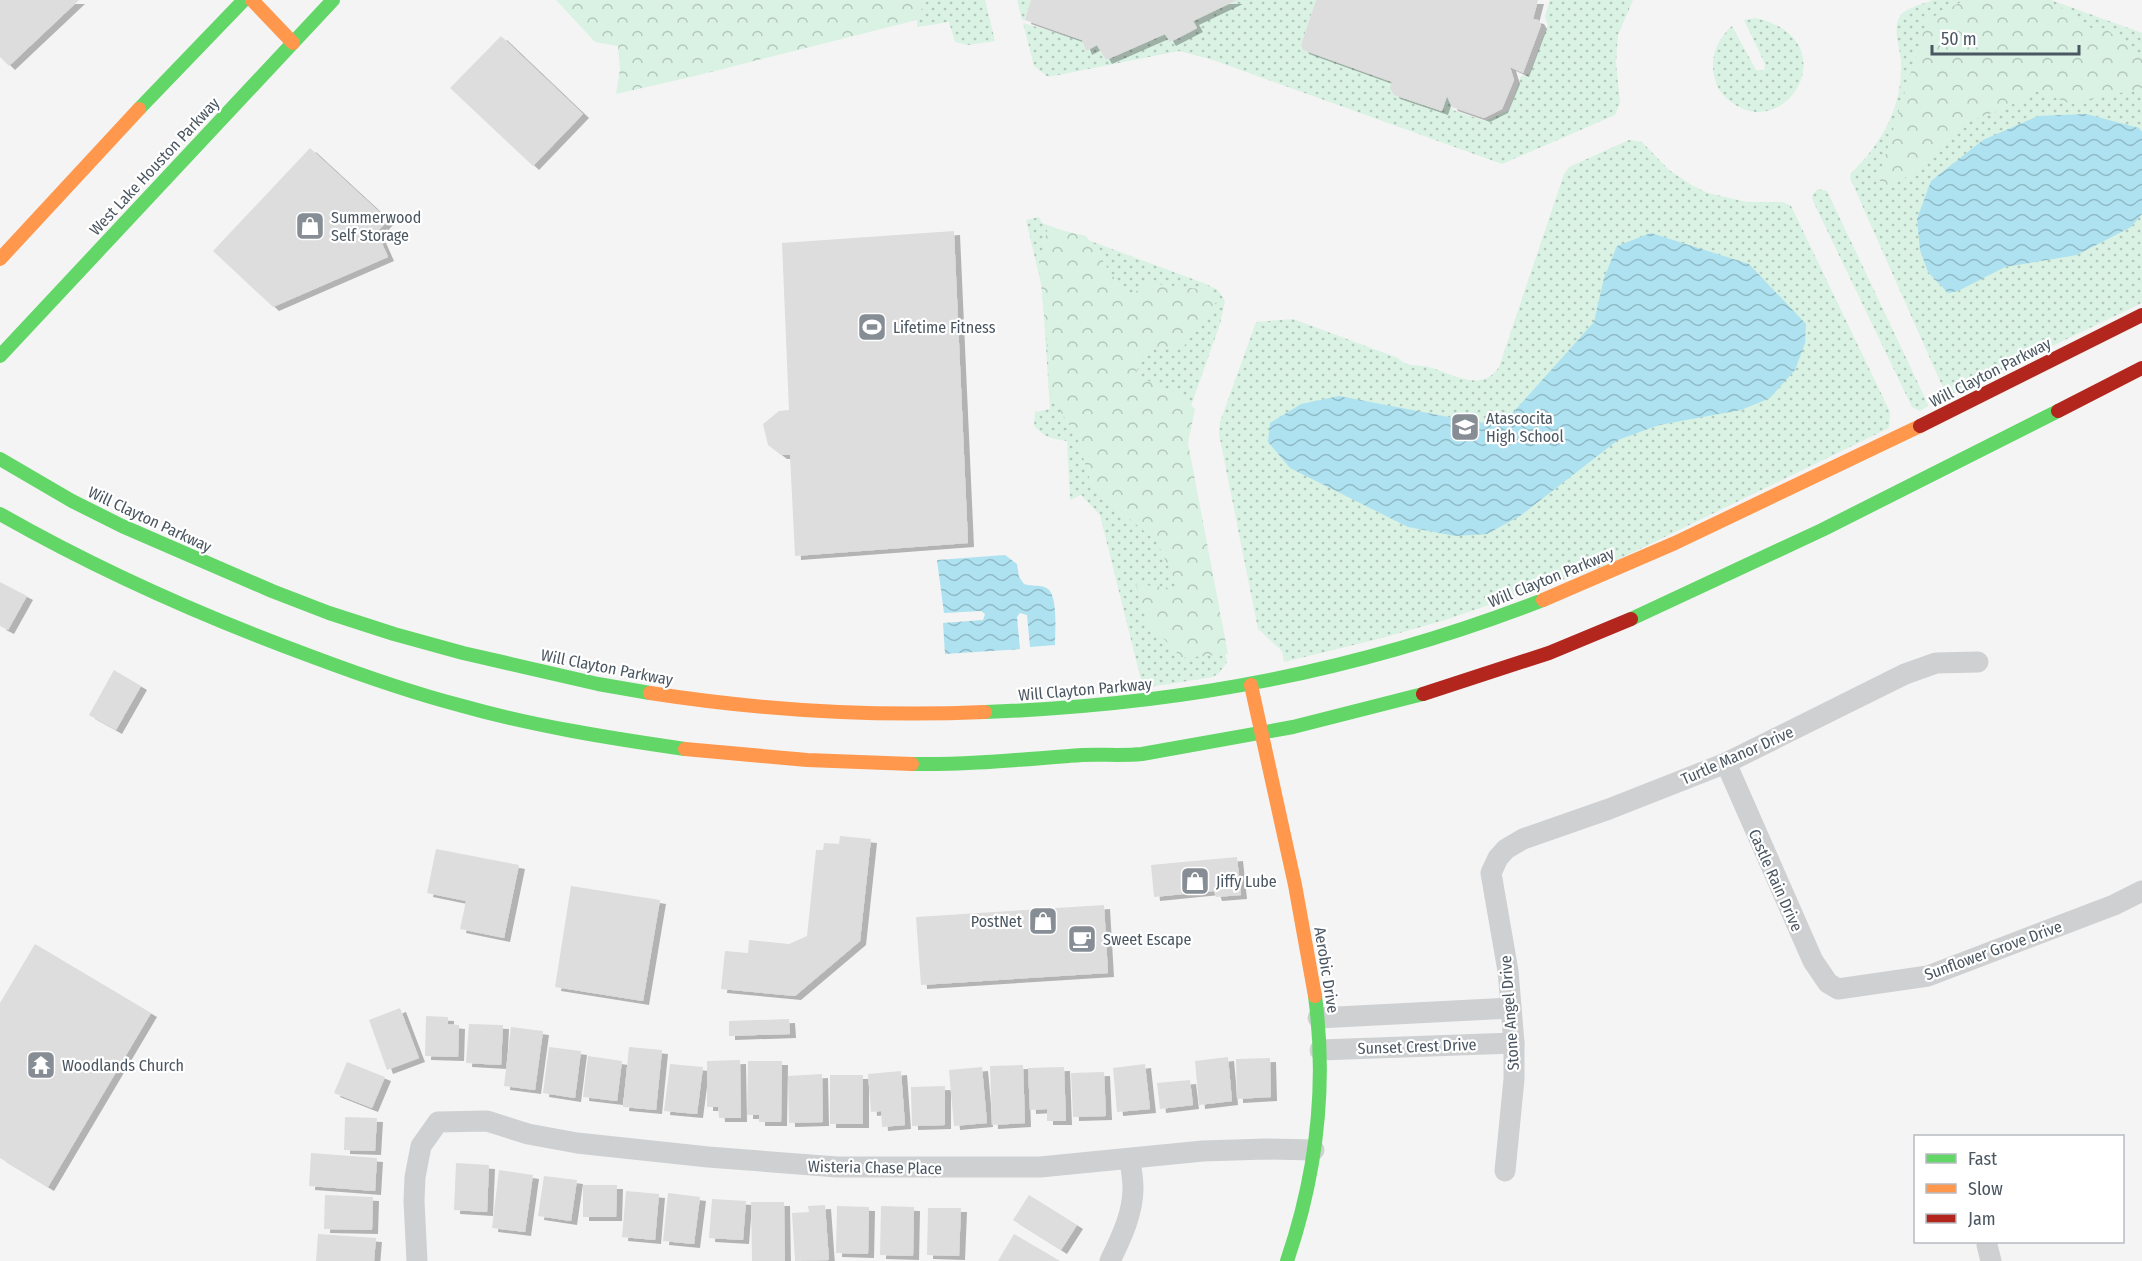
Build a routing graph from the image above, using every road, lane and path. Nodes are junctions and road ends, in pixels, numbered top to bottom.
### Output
1 (244, 0) edge
2 (252, 0) edge
3 (333, 0) edge
4 (293, 43) junction
5 (0, 259) edge
6 (2142, 315) edge
7 (0, 356) edge
8 (2142, 368) edge
9 (0, 459) edge
10 (0, 514) edge
11 (1978, 662) dead end
12 (1251, 685) junction
13 (1262, 734) junction
14 (1726, 762) junction
15 (1498, 858) joint
16 (2142, 891) edge
17 (1838, 989) joint
18 (1511, 1008) junction
19 (1318, 1018) junction
20 (1514, 1043) junction
21 (1320, 1050) junction
22 (1314, 1150) junction
23 (1130, 1159) junction
24 (1505, 1171) dead end
25 (417, 1261) edge
26 (1110, 1261) edge
27 (1287, 1261) edge

1 - 5 main road
2 - 4 main road
3 - 4 main road, West Lake Houston Parkway
4 - 7 main road, West Lake Houston Parkway
6 - 12 main road, Will Clayton Parkway
8 - 13 main road
9 - 12 main road, Will Clayton Parkway
10 - 13 main road
11 - 14 street, Turtle Manor Drive
12 - 13 main road, Aerobic Drive
13 - 19 main road, Aerobic Drive
14 - 15 street, Turtle Manor Drive
14 - 17 street, Castle Rain Drive
15 - 18 street, Stone Angel Drive
16 - 17 street, Sunflower Grove Drive
18 - 19 street, Sunset Crest Drive
18 - 20 street, Stone Angel Drive
19 - 21 main road, Aerobic Drive
20 - 21 street, Sunset Crest Drive
20 - 24 street, Stone Angel Drive
21 - 22 main road, Aerobic Drive
22 - 23 street, Wisteria Chase Place
22 - 27 main road, Aerobic Drive
23 - 25 street, Wisteria Chase Place
23 - 26 street

